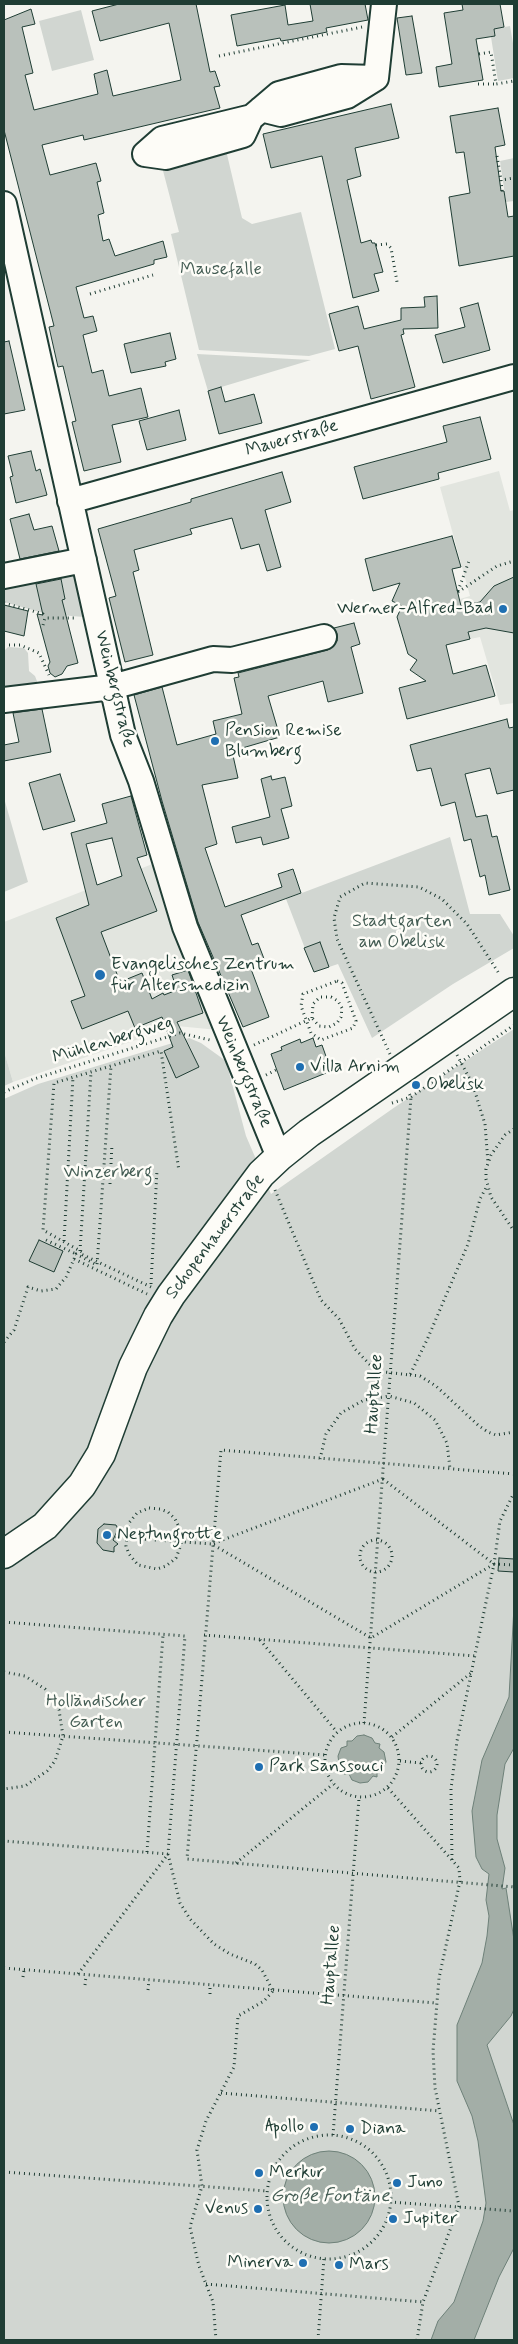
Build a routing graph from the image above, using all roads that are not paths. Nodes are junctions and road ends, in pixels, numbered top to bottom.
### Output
1 (383, 13) edge
2 (256, 113) dead end
3 (4, 204) edge
4 (12, 277) edge
5 (514, 378) edge
6 (70, 501) junction
7 (84, 560) junction
8 (4, 576) edge
9 (324, 637) dead end
10 (112, 687) junction
11 (4, 700) edge
12 (513, 992) edge
13 (270, 1166) junction
14 (4, 1554) edge

1 - 2 street
3 - 4 street, Weinbergstraße
4 - 6 street, Weinbergstraße
5 - 6 street, Mauerstraße
6 - 7 street, Weinbergstraße
7 - 8 street
7 - 10 street, Weinbergstraße
9 - 10 street
10 - 11 street
10 - 13 street, Weinbergstraße
12 - 13 main road, Schopenhauerstraße
13 - 14 main road, Schopenhauerstraße

